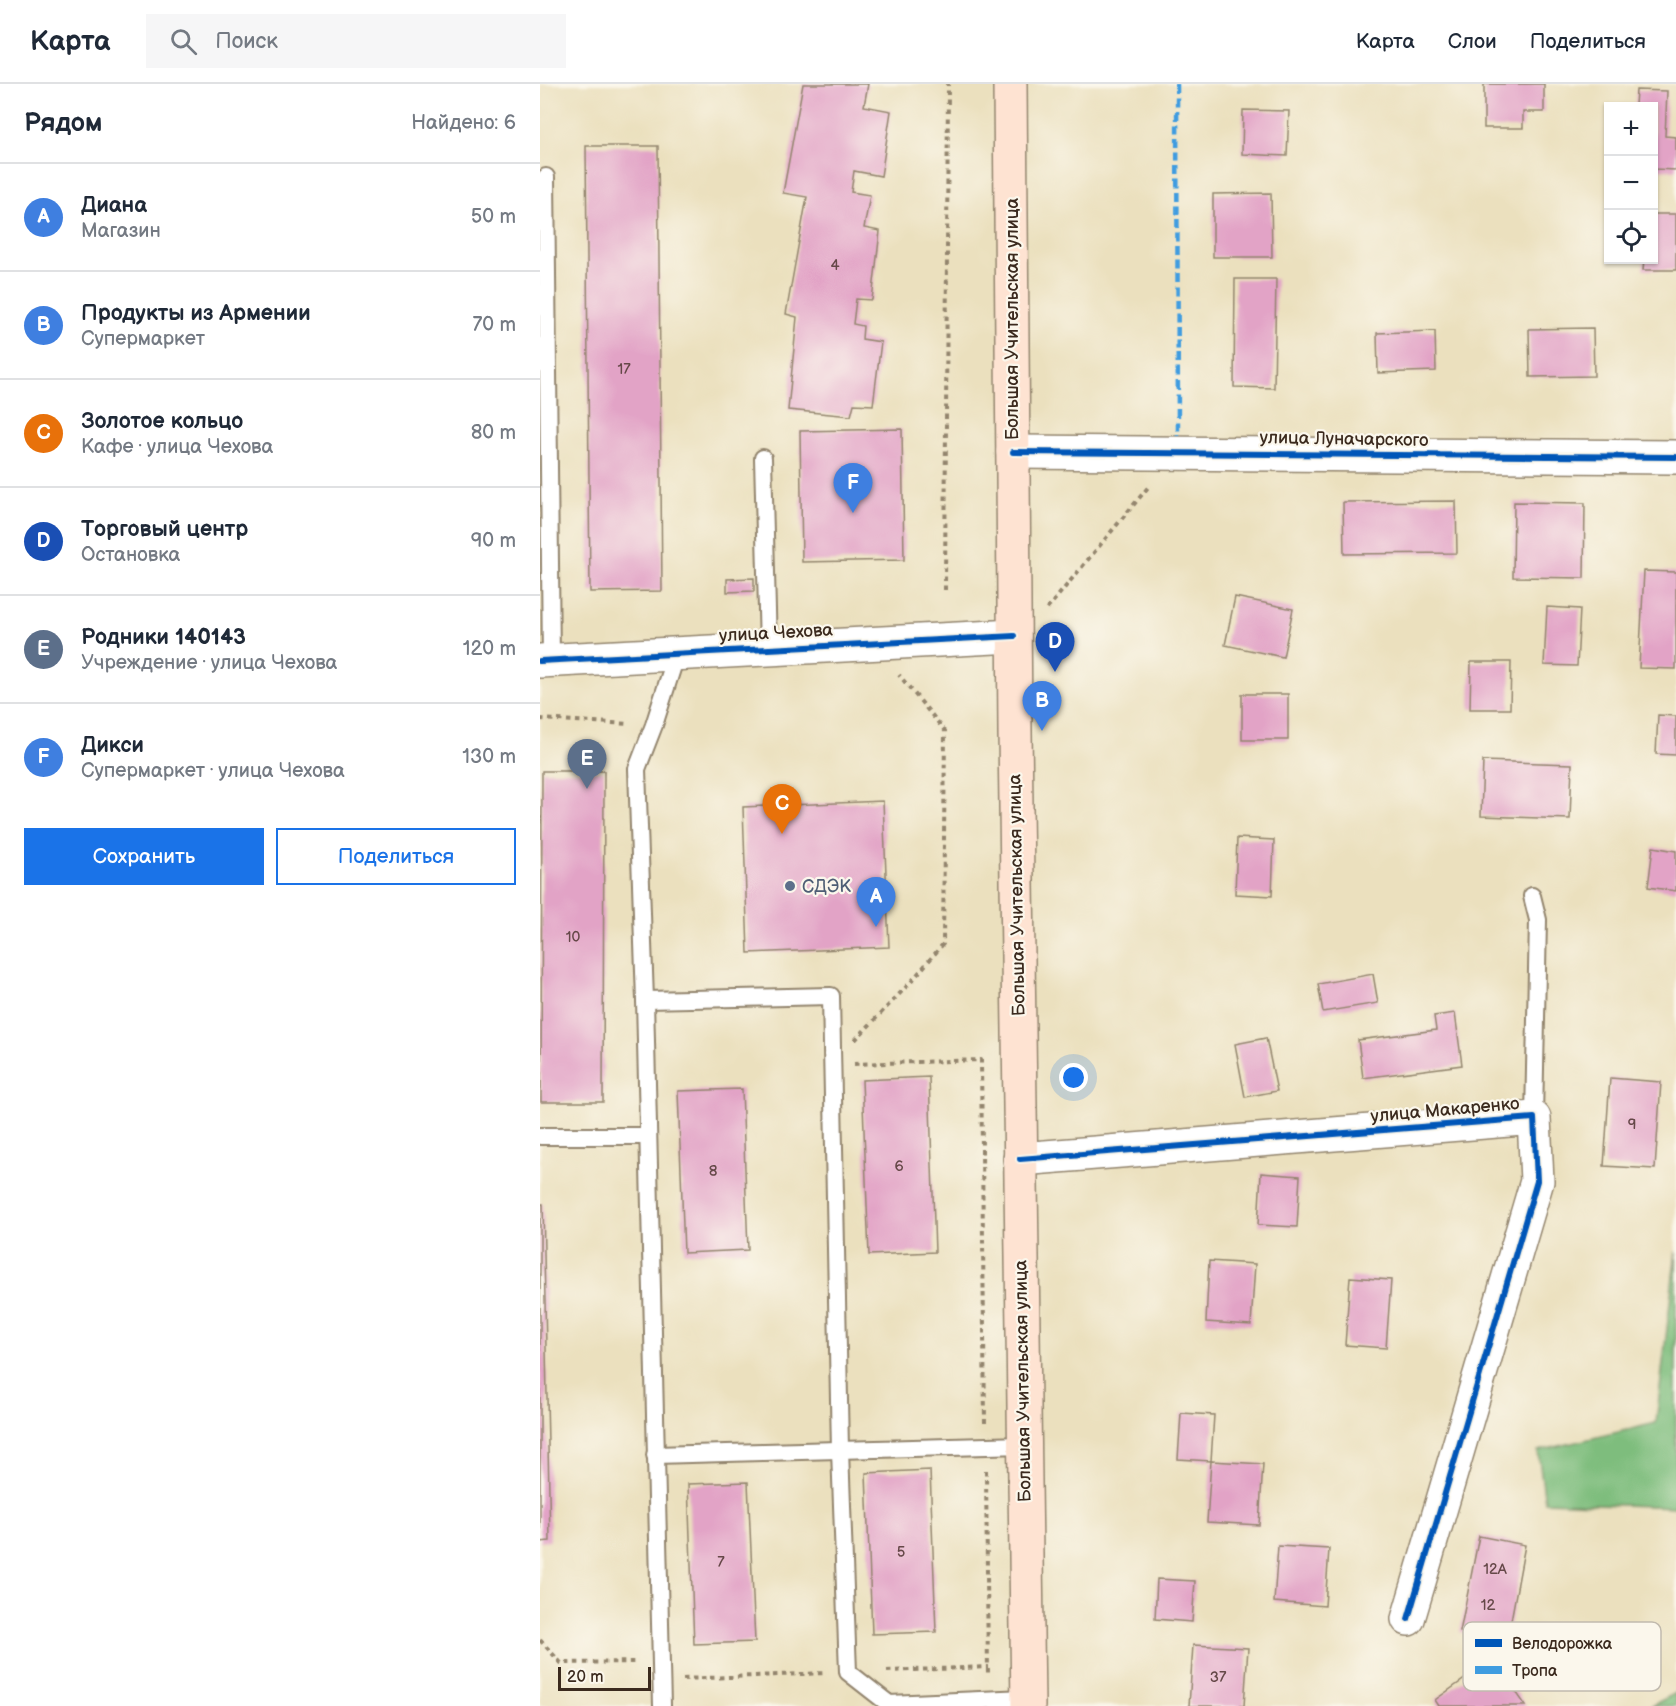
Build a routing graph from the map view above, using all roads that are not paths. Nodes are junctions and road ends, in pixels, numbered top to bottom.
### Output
1 (1010, 84) edge
2 (546, 177) dead end
3 (1013, 452) junction
4 (1676, 457) edge
5 (763, 458) dead end
6 (1014, 636) junction
7 (768, 648) junction
8 (676, 653) junction
9 (545, 660) edge
10 (1532, 896) dead end
11 (645, 1000) junction
12 (1534, 1118) junction
13 (540, 1136) edge
14 (648, 1136) junction
15 (1020, 1159) junction
16 (1024, 1445) junction
17 (840, 1450) junction
18 (655, 1455) junction
19 (1408, 1619) dead end
20 (1028, 1702) edge
21 (889, 1705) edge
22 (662, 1706) edge

1 - 3 main road, Большая Учительская улица
2 - 9 lane
3 - 4 street, улица Луначарского
3 - 6 main road, Большая Учительская улица
5 - 7 lane
6 - 7 street, улица Чехова
6 - 15 main road, Большая Учительская улица
7 - 8 street, улица Чехова
8 - 9 street, улица Чехова
8 - 11 lane
10 - 12 lane
11 - 14 lane
11 - 17 lane
12 - 15 street, улица Макаренко
12 - 19 street, улица Макаренко
13 - 14 lane
14 - 18 lane
15 - 16 main road, Большая Учительская улица
16 - 17 lane
16 - 20 main road, Большая Учительская улица
17 - 18 lane
17 - 21 lane
18 - 22 lane
20 - 21 lane

